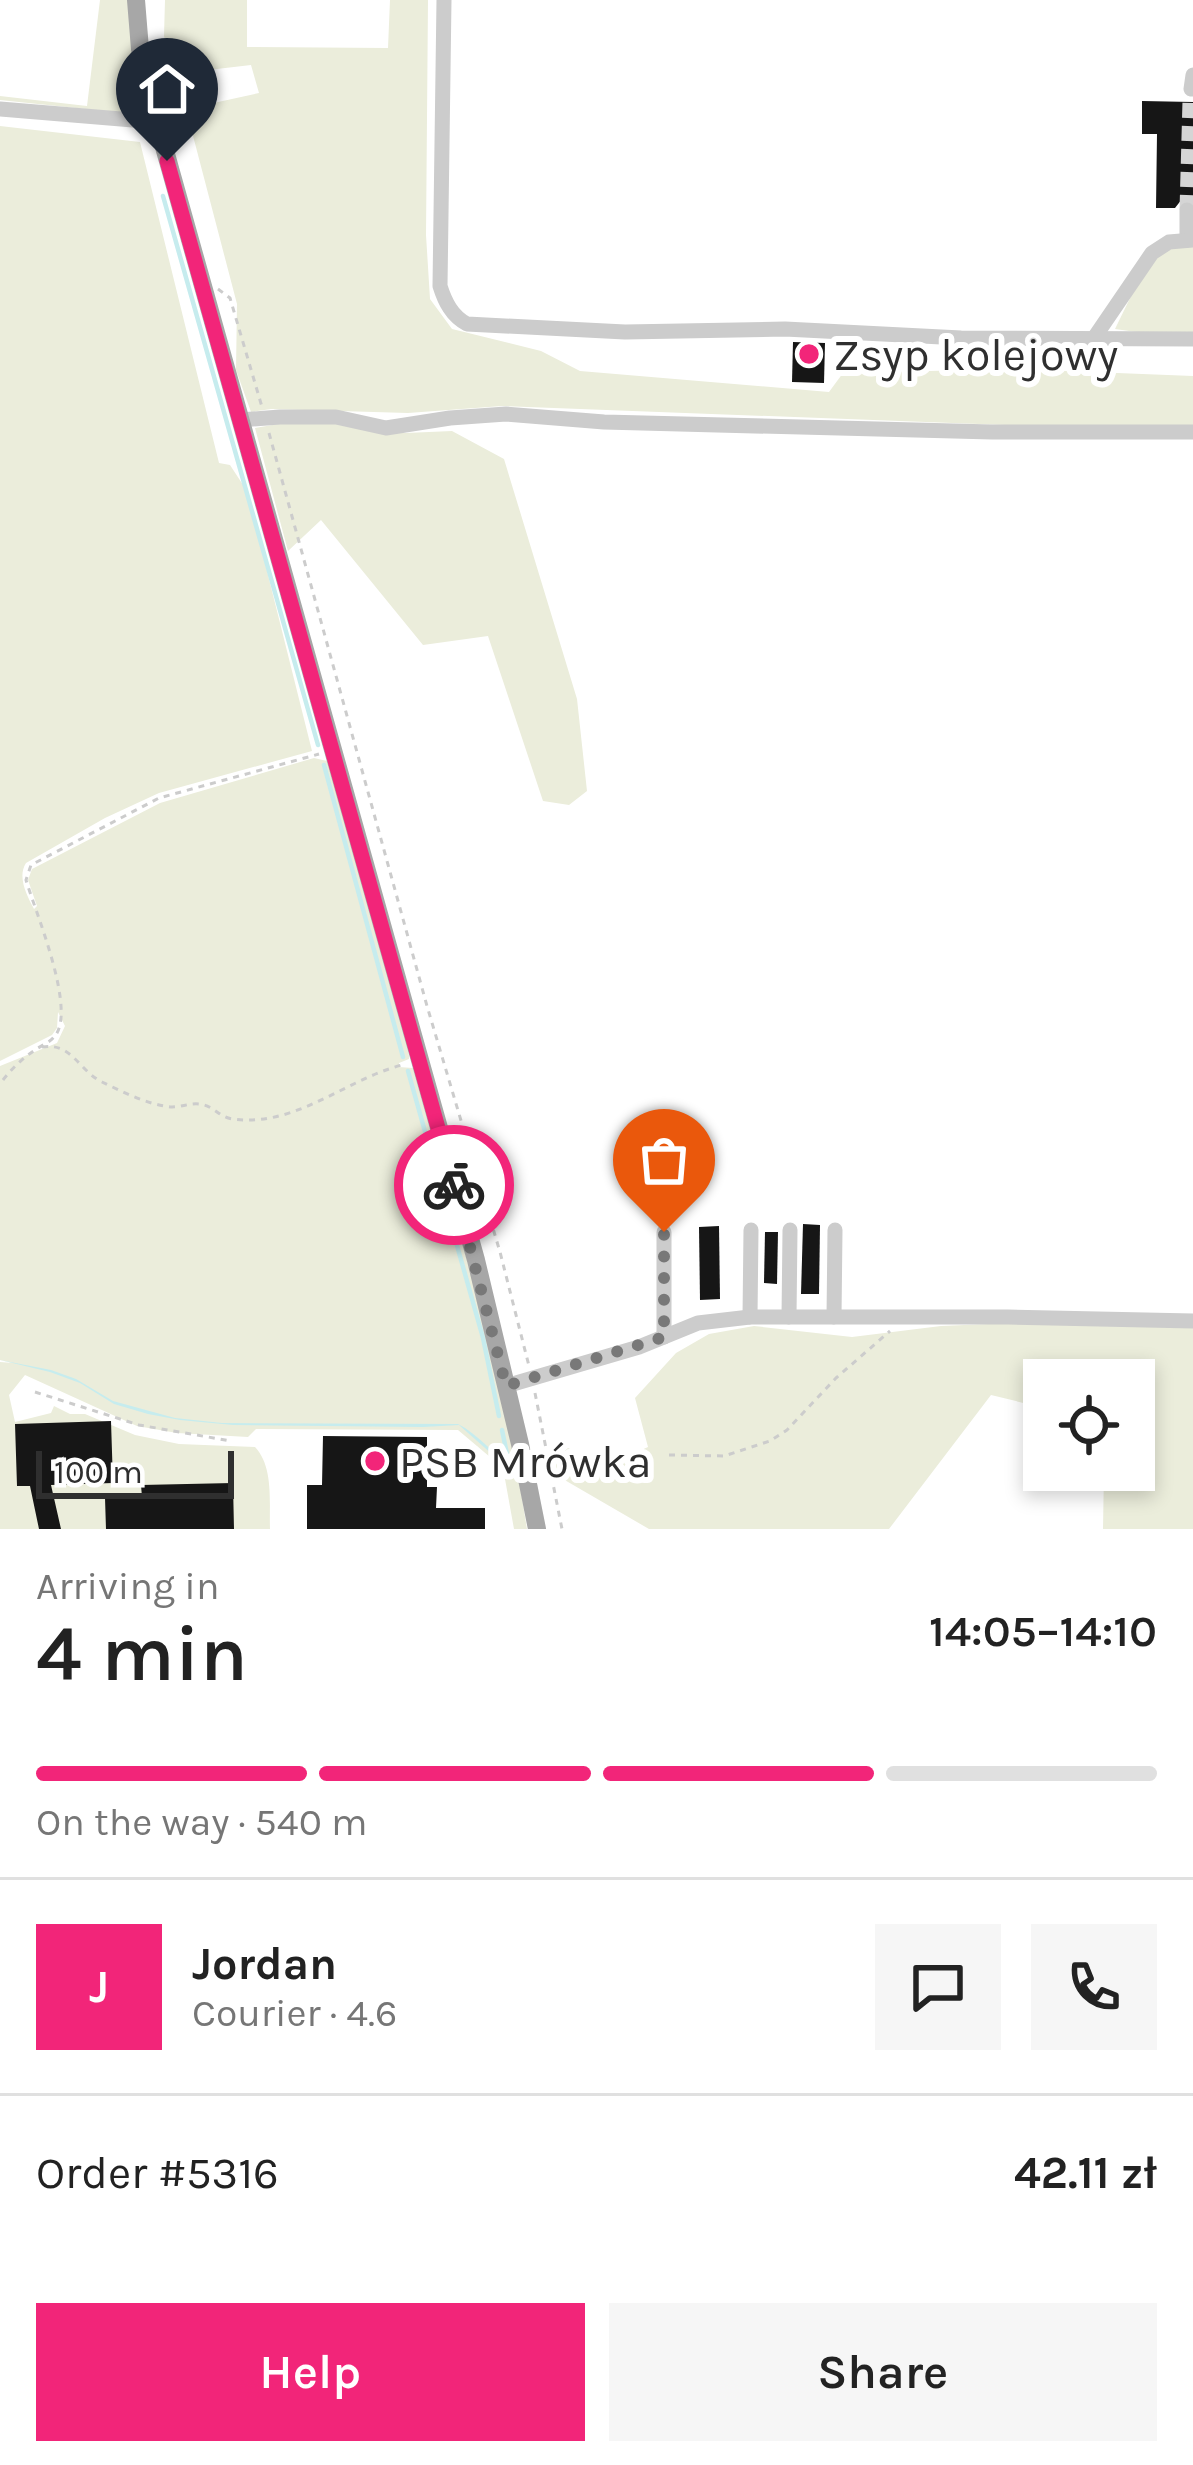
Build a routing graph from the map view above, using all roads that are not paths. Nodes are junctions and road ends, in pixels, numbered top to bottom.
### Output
1 (136, 0) edge
2 (444, 0) edge
3 (0, 109) edge
4 (157, 122) junction
5 (1187, 210) dead end
6 (1190, 240) edge
7 (1094, 338) junction
8 (1193, 339) edge
9 (240, 420) junction
10 (1193, 432) edge
11 (751, 1230) dead end
12 (790, 1231) dead end
13 (835, 1231) dead end
14 (664, 1232) dead end
15 (750, 1317) junction
16 (790, 1317) junction
17 (834, 1317) junction
18 (1193, 1321) edge
19 (664, 1337) junction
20 (506, 1386) junction
21 (537, 1529) edge

1 - 4 main road
2 - 7 street
3 - 4 street
4 - 9 main road
5 - 6 street
6 - 7 street
7 - 8 street
9 - 10 street
9 - 20 main road
11 - 15 street
12 - 16 street
13 - 17 street
14 - 19 street
15 - 16 street
15 - 19 street
16 - 17 street
17 - 18 street
19 - 20 street
20 - 21 main road

